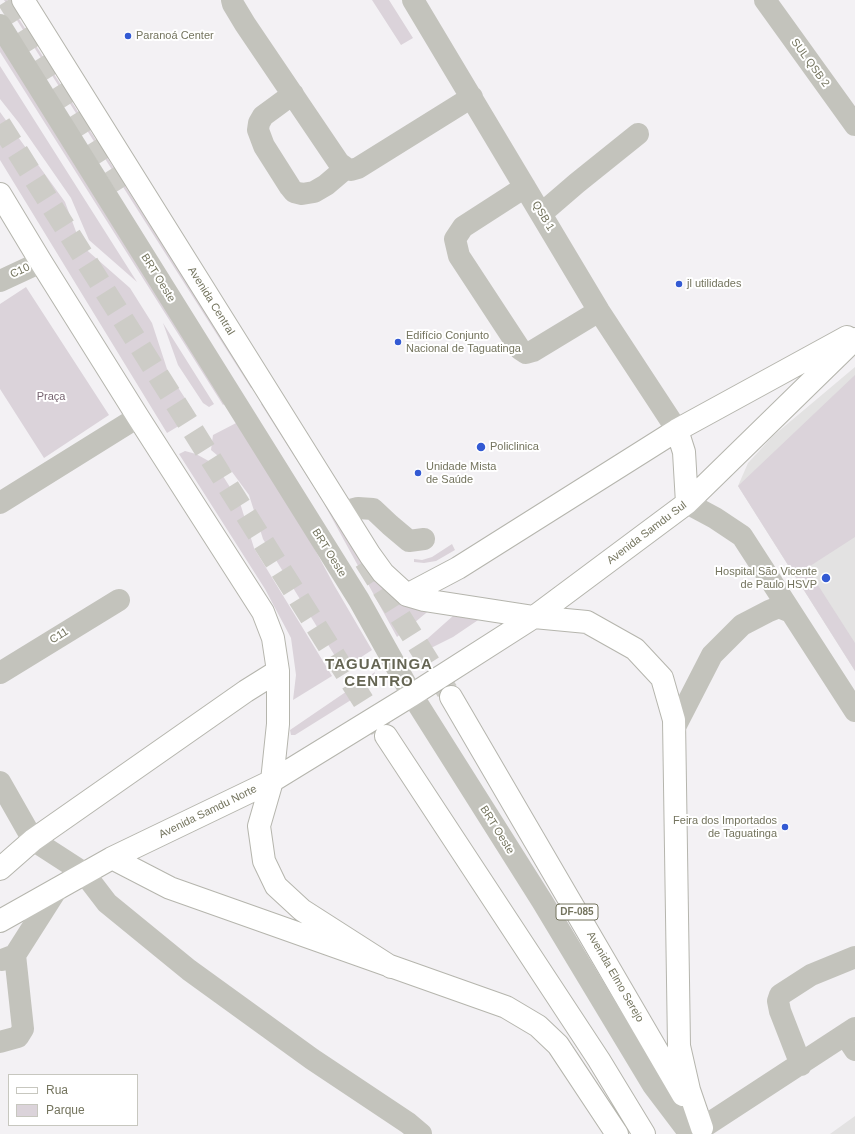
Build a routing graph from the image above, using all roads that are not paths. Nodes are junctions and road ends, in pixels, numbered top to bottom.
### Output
1 (23, 0) edge
2 (232, 0) edge
3 (413, 0) edge
4 (764, 0) edge
5 (0, 25) edge
6 (292, 94) junction
7 (472, 97) junction
8 (855, 125) edge
9 (638, 134) dead end
10 (346, 168) junction
11 (525, 187) junction
12 (0, 194) edge
13 (542, 214) junction
14 (41, 262) junction
15 (0, 281) edge
16 (599, 311) junction
17 (855, 333) edge
18 (855, 339) edge
19 (138, 417) junction
20 (677, 430) junction
21 (0, 503) edge
22 (688, 503) junction
23 (342, 512) junction
24 (424, 539) dead end
25 (407, 595) junction
26 (119, 600) dead end
27 (791, 612) junction
28 (534, 617) junction
29 (278, 671) junction
30 (0, 673) edge
31 (412, 695) junction
32 (451, 697) tunnel mouth
33 (855, 711) edge
34 (674, 729) junction
35 (386, 736) tunnel mouth
36 (272, 781) junction
37 (0, 782) edge
38 (33, 840) junction
39 (112, 858) junction
40 (0, 869) edge
41 (84, 873) junction
42 (58, 889) junction
43 (0, 921) edge
44 (855, 957) edge
45 (7, 958) edge
46 (391, 967) junction
47 (852, 1038) edge
48 (0, 1042) edge
49 (801, 1065) junction
50 (653, 1085) junction
51 (699, 1132) edge
52 (421, 1134) edge
53 (617, 1134) edge
54 (644, 1134) edge
55 (675, 1134) edge

1 - 23 main road, Avenida Central
2 - 6 street
3 - 7 street, QSB 1
4 - 8 street, SUL QSB 2
5 - 31 street, BRT Oeste
6 - 10 street
6 - 10 street
7 - 10 street
7 - 11 street, QSB 1
9 - 13 street
11 - 13 street, QSB 1
11 - 16 street
12 - 14 main road
13 - 16 street, QSB 1
14 - 15 street, C10
14 - 19 main road
16 - 20 street, QSB 1
17 - 20 main road
18 - 22 main road, Avenida Samdu Sul
19 - 21 street
19 - 29 main road
20 - 22 main road
20 - 25 main road
22 - 27 street
22 - 28 main road, Avenida Samdu Sul
23 - 24 street
23 - 25 main road, Avenida Central
25 - 28 main road
26 - 30 street, C11
27 - 33 street
27 - 34 street
28 - 31 main road, Avenida Samdu Sul
28 - 34 main road
29 - 36 main road
29 - 38 main road
31 - 36 main road, Avenida Samdu Norte
31 - 50 street, BRT Oeste
32 - 51 main road, Avenida Elmo Serejo / DF-085
34 - 51 main road
35 - 54 main road
36 - 39 main road, Avenida Samdu Norte
36 - 46 main road
37 - 38 street
38 - 40 main road
38 - 41 street
39 - 41 main road, Avenida Samdu Norte
39 - 46 main road
41 - 42 main road, Avenida Samdu Norte
41 - 52 street
42 - 43 main road, Avenida Samdu Norte
42 - 45 street
44 - 49 street
45 - 48 street
46 - 53 main road
47 - 49 street
49 - 51 street
50 - 51 street, BRT Oeste
50 - 55 street, BRT Oeste

